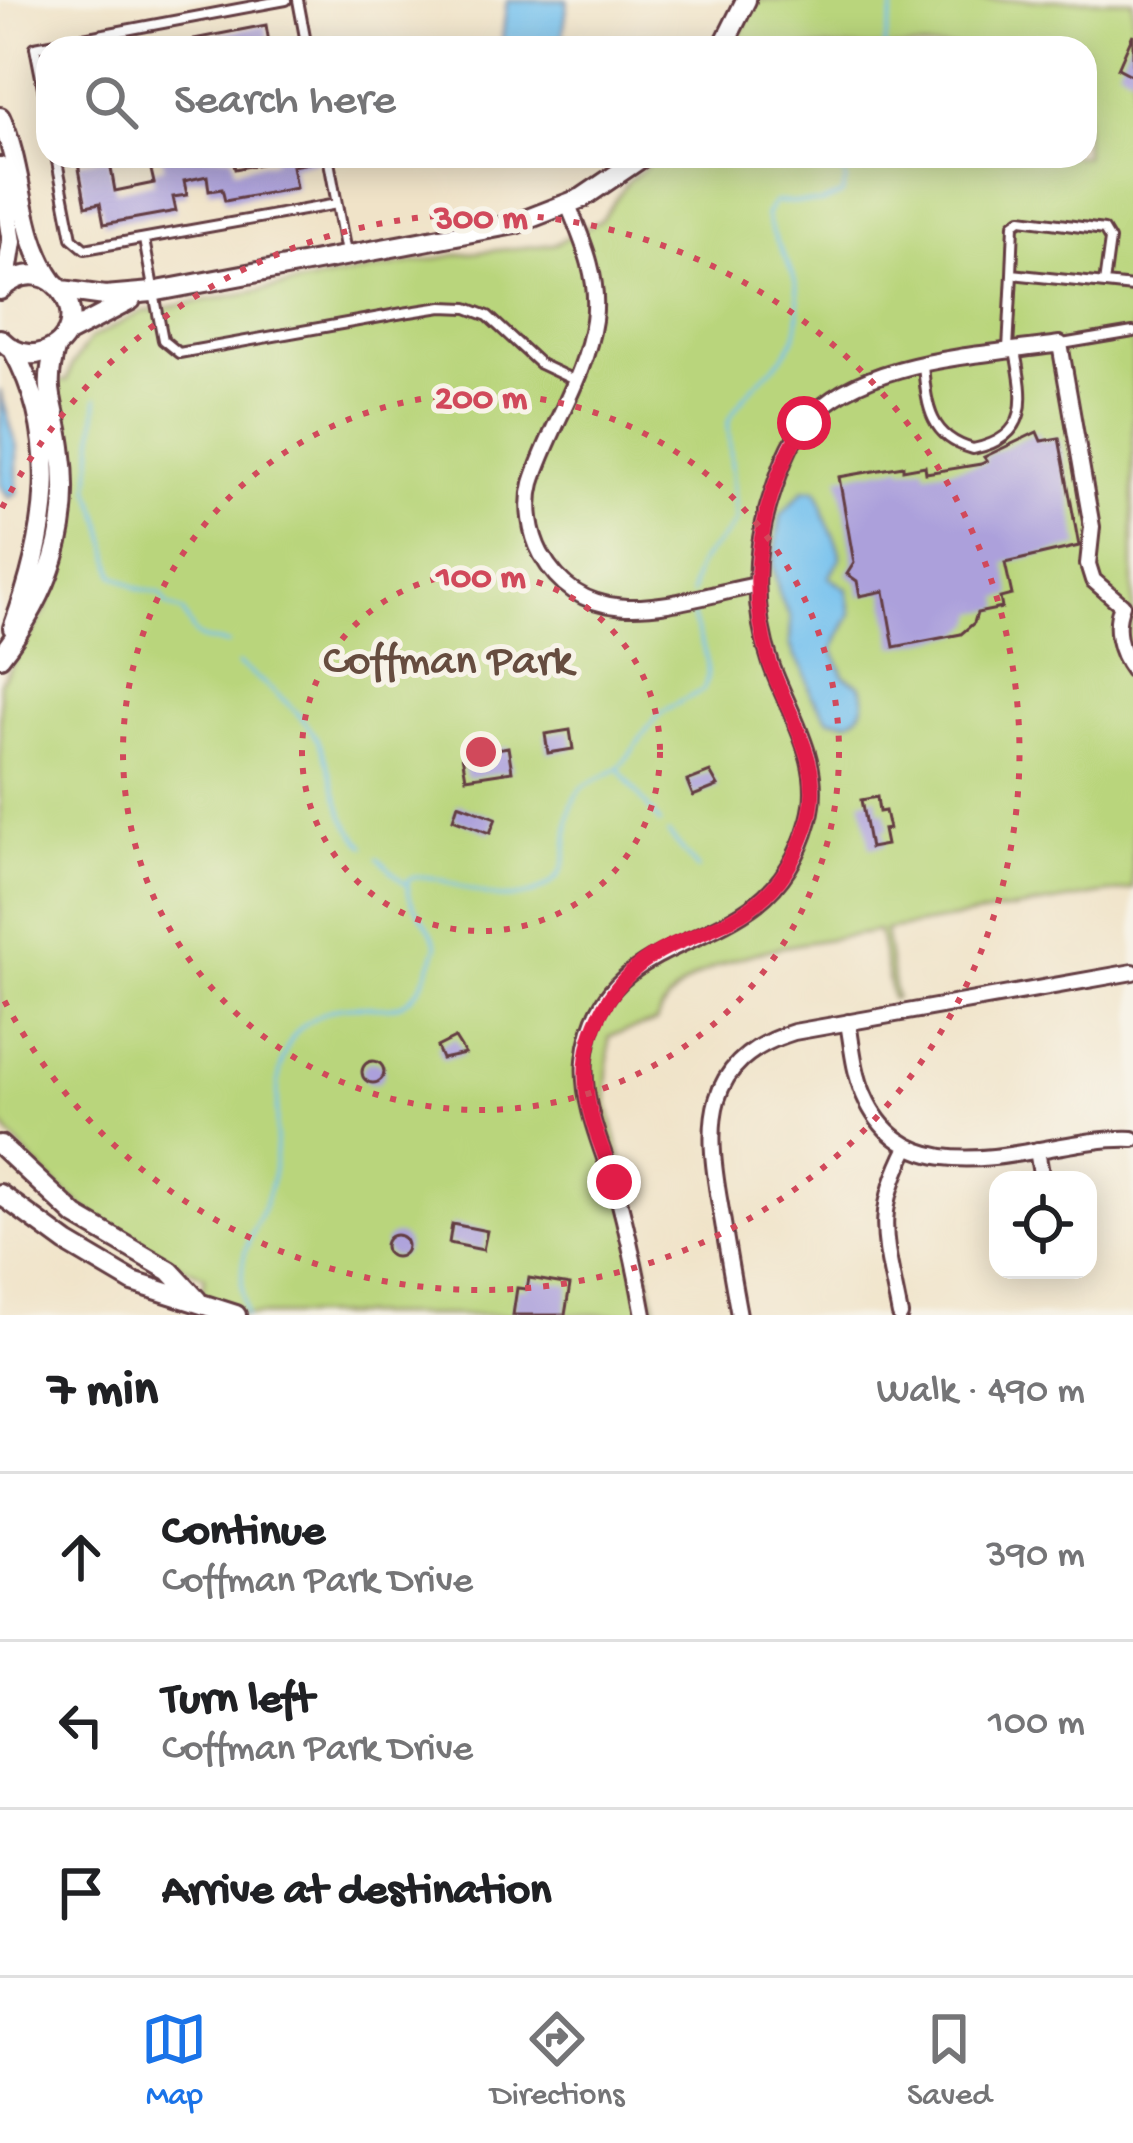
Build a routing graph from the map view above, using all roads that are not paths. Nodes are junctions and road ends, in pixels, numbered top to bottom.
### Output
1 (286, 0) edge
2 (298, 0) edge
3 (746, 0) edge
4 (90, 36) edge
5 (305, 36) edge
6 (728, 36) edge
7 (0, 118) edge
8 (0, 167) edge
9 (59, 168) edge
10 (330, 168) edge
11 (625, 168) edge
12 (337, 205) junction
13 (568, 205) junction
14 (144, 240) junction
15 (346, 255) junction
16 (1012, 274) junction
17 (1104, 284) junction
18 (57, 286) junction
19 (1133, 287) edge
20 (2, 288) edge
21 (152, 292) junction
22 (1133, 332) edge
23 (61, 340) junction
24 (3, 342) edge
25 (1060, 344) junction
26 (1012, 351) junction
27 (923, 366) junction
28 (574, 380) junction
29 (756, 585) junction
30 (3, 653) edge
31 (1133, 670) edge
32 (1133, 972) edge
33 (848, 1022) junction
34 (1133, 1139) edge
35 (0, 1145) edge
36 (908, 1147) junction
37 (1036, 1150) junction
38 (1040, 1171) edge
39 (0, 1194) edge
40 (199, 1309) edge
41 (236, 1315) edge
42 (644, 1315) edge
43 (739, 1315) edge
44 (900, 1315) edge

1 - 4 lane
2 - 5 lane
3 - 6 main road
7 - 18 main road
8 - 20 main road
9 - 14 lane
10 - 12 lane
11 - 13 main road
12 - 14 lane
12 - 15 lane
13 - 15 main road
13 - 28 street
14 - 21 lane
15 - 21 main road
16 - 17 lane
16 - 17 lane
16 - 26 lane
17 - 19 lane
18 - 20 main road
18 - 21 main road
18 - 23 main road
21 - 23 main road
21 - 28 lane
22 - 25 lane
23 - 24 main road
23 - 30 main road
24 - 30 main road
25 - 26 street
25 - 31 street
26 - 27 street
26 - 27 lane
27 - 29 street
28 - 29 street
29 - 42 street
32 - 33 street
33 - 36 street
33 - 43 street
34 - 37 street
35 - 40 main road
36 - 37 street
36 - 44 street
37 - 38 street
39 - 40 main road
40 - 41 main road

